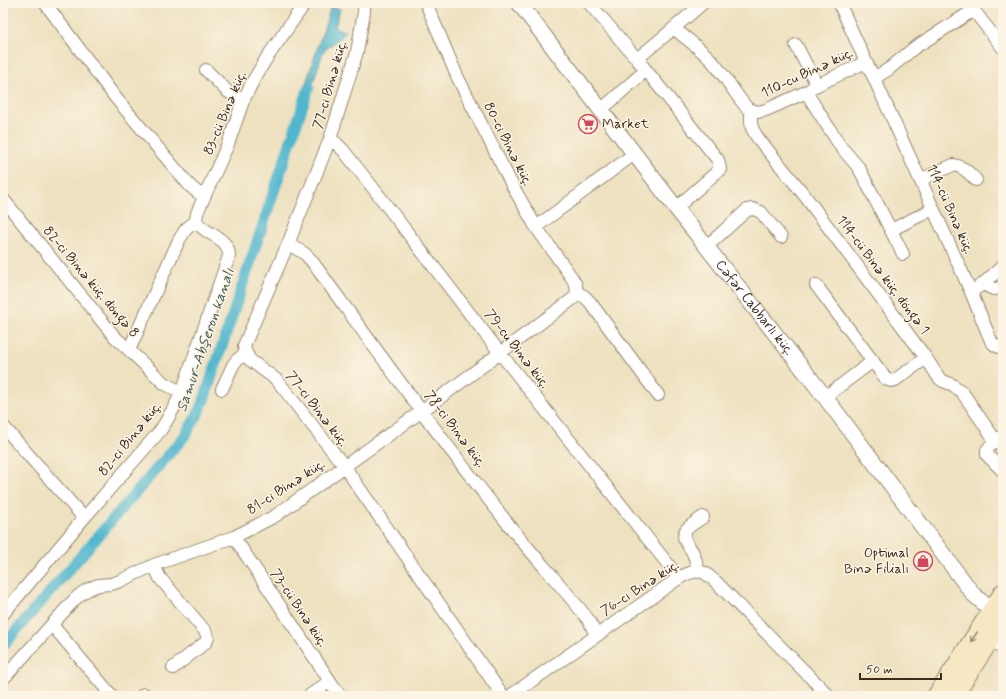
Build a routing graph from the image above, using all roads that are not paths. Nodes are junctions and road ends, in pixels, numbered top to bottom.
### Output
1 (45, 3) edge
2 (364, 3) edge
3 (426, 3) edge
4 (519, 3) edge
5 (589, 3) edge
6 (703, 3) edge
7 (304, 4) edge
8 (841, 7) dead end
9 (971, 7) edge
10 (674, 28) junction
11 (796, 45) dead end
12 (1003, 48) edge
13 (637, 59) junction
14 (866, 62) junction
15 (206, 70) dead end
16 (646, 70) junction
17 (874, 78) junction
18 (817, 85) junction
19 (806, 92) junction
20 (243, 101) junction
21 (601, 110) junction
22 (751, 110) junction
23 (330, 139) junction
24 (634, 154) junction
25 (920, 180) junction
26 (976, 180) dead end
27 (204, 196) junction
28 (3, 199) edge
29 (676, 208) junction
30 (933, 209) junction
31 (196, 220) junction
32 (536, 227) junction
33 (891, 230) junction
34 (781, 237) dead end
35 (288, 244) junction
36 (706, 246) junction
37 (903, 254) dead end
38 (1003, 266) edge
39 (983, 284) junction
40 (816, 285) dead end
41 (1003, 288) edge
42 (577, 292) junction
43 (971, 292) junction
44 (1003, 347) edge
45 (129, 350) junction
46 (246, 353) junction
47 (500, 353) junction
48 (926, 358) junction
49 (873, 361) junction
50 (222, 389) dead end
51 (182, 392) junction
52 (658, 395) dead end
53 (825, 398) junction
54 (422, 411) junction
55 (3, 426) edge
56 (1000, 442) edge
57 (344, 466) junction
58 (1003, 471) edge
59 (704, 517) dead end
60 (84, 518) junction
61 (234, 537) junction
62 (154, 565) junction
63 (698, 572) junction
64 (679, 578) junction
65 (1003, 592) edge
66 (3, 614) edge
67 (999, 616) edge
68 (52, 625) junction
69 (596, 636) junction
70 (997, 644) edge
71 (173, 668) dead end
72 (5, 673) edge
73 (330, 681) junction
74 (112, 696) edge
75 (309, 696) edge
76 (340, 696) edge
77 (503, 696) edge
78 (510, 696) edge
79 (829, 696) edge
80 (936, 696) edge
81 (954, 696) edge

1 - 27 street
2 - 23 street, 77-ci Binə küç.
3 - 32 street, 80-ci Binə küç.
4 - 21 street, Cəfər Cabbarlı küç.
5 - 13 street
6 - 10 street
7 - 20 street, 83-cü Binə küç.
8 - 14 street
9 - 12 street
9 - 17 street
10 - 13 street
10 - 22 street, 110-cu Binə küç.
11 - 18 street
13 - 16 street
14 - 17 street, 110-cu Binə küç.
14 - 18 street, 110-cu Binə küç.
15 - 20 street
16 - 21 street
16 - 29 street
17 - 25 street, 114-cü Binə küç.
18 - 19 street, 110-cu Binə küç.
19 - 22 street, 110-cu Binə küç.
19 - 33 street
20 - 27 street, 83-cü Binə küç.
21 - 24 street, Cəfər Cabbarlı küç.
22 - 48 street, 114-cü Binə küç. döngə 1
23 - 35 street, 77-ci Binə küç.
23 - 47 street, 79-cu Binə küç.
24 - 29 street, Cəfər Cabbarlı küç.
24 - 32 street
25 - 26 street
25 - 30 street, 114-cü Binə küç.
27 - 31 street, 83-cü Binə küç.
28 - 45 street, 82-ci Binə küç. döngə 8
29 - 36 street, Cəfər Cabbarlı küç.
30 - 33 street
30 - 43 street, 114-cü Binə küç.
31 - 45 street
31 - 51 street, 82-ci Binə küç.
32 - 42 street, 80-ci Binə küç.
33 - 37 street
34 - 36 street
35 - 46 street, 77-ci Binə küç.
35 - 54 street, 78-ci Binə küç.
36 - 53 street, Cəfər Cabbarlı küç.
38 - 39 street
39 - 41 street
39 - 43 street
40 - 49 street
42 - 47 street, 81-ci Binə küç.
42 - 52 street
43 - 44 street, 114-cü Binə küç.
45 - 51 street, 82-ci Binə küç. döngə 8
46 - 50 street
46 - 57 street, 77-ci Binə küç.
47 - 54 street, 81-ci Binə küç.
47 - 64 street, 79-cu Binə küç.
48 - 49 street
48 - 56 street, 114-cü Binə küç. döngə 1
49 - 53 street
51 - 60 street, 82-ci Binə küç.
53 - 67 street, Cəfər Cabbarlı küç.
54 - 57 street, 81-ci Binə küç.
54 - 69 street, 78-ci Binə küç.
55 - 60 street
56 - 58 street
57 - 61 street, 81-ci Binə küç.
57 - 77 street, 77-ci Binə küç.
59 - 63 street
60 - 66 street, 82-ci Binə küç.
61 - 62 street, 81-ci Binə küç.
61 - 73 street, 73-cü Binə küç.
62 - 68 street, 81-ci Binə küç.
62 - 71 street
63 - 64 street, 76-cı Binə küç.
63 - 79 street, 76-cı Binə küç.
64 - 69 street, 76-cı Binə küç.
65 - 67 main road
67 - 70 main road
67 -> 80 main road
68 - 72 street, 81-ci Binə küç.
68 - 74 street
69 - 78 street, 76-cı Binə küç.
70 - 81 main road
73 - 75 street
73 - 76 street, 73-cü Binə küç.

